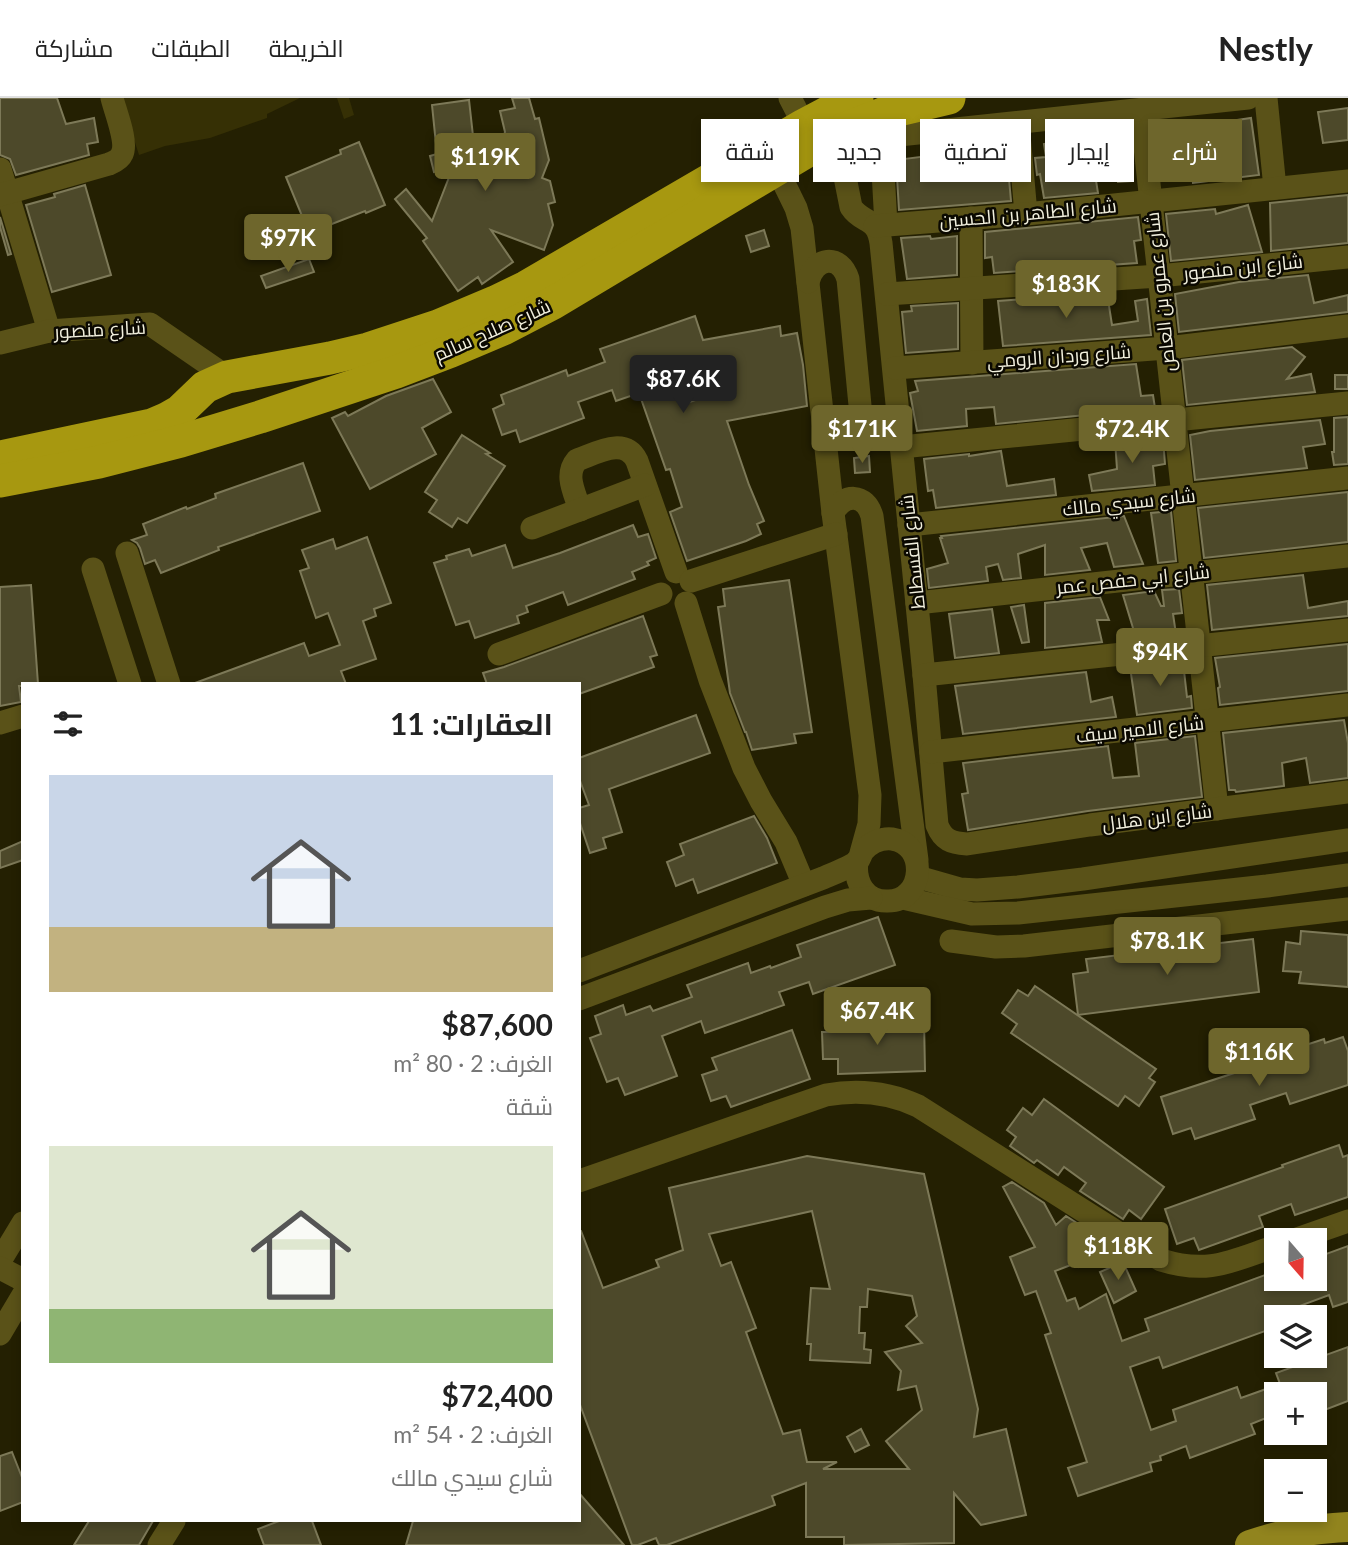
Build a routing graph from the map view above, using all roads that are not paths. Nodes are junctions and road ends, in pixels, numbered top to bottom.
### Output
1 (112, 98) edge
2 (949, 98) edge
3 (1248, 98) edge
4 (1266, 98) edge
5 (848, 108) edge
6 (1140, 110) junction
7 (797, 112) edge
8 (1031, 122) edge
9 (920, 133) edge
10 (799, 151) edge
11 (0, 169) edge
12 (1348, 181) edge
13 (756, 182) edge
14 (784, 182) edge
15 (1023, 182) edge
16 (1275, 188) junction
17 (4, 194) edge
18 (1150, 201) junction
19 (1026, 214) junction
20 (971, 218) junction
21 (881, 225) junction
22 (1348, 257) edge
23 (1159, 276) junction
24 (808, 282) junction
25 (970, 289) junction
26 (887, 294) junction
27 (1348, 326) edge
28 (48, 331) junction
29 (0, 343) edge
30 (1167, 348) junction
31 (972, 363) junction
32 (895, 368) junction
33 (237, 375) junction
34 (1348, 403) edge
35 (260, 416) junction
36 (1174, 421) junction
37 (863, 437) dead end
38 (901, 447) junction
39 (0, 457) edge
40 (1348, 478) edge
41 (0, 481) edge
42 (645, 485) junction
43 (1183, 497) junction
44 (580, 510) junction
45 (835, 524) junction
46 (909, 525) junction
47 (532, 528) dead end
48 (127, 553) dead end
49 (1348, 556) edge
50 (93, 569) dead end
51 (1191, 573) junction
52 (684, 585) junction
53 (917, 603) junction
54 (1348, 630) edge
55 (1199, 645) junction
56 (499, 654) dead end
57 (925, 675) junction
58 (129, 682) edge
59 (168, 682) edge
60 (1348, 705) edge
61 (21, 717) edge
62 (1207, 721) junction
63 (0, 723) edge
64 (931, 752) junction
65 (1348, 792) edge
66 (1217, 809) junction
67 (1346, 841) edge
68 (967, 844) joint
69 (860, 857) junction
70 (918, 868) junction
71 (1348, 875) edge
72 (804, 885) junction
73 (1267, 886) junction
74 (871, 898) junction
75 (902, 898) junction
76 (1348, 909) edge
77 (1272, 918) junction
78 (951, 940) dead end
79 (581, 970) edge
80 (581, 998) edge
81 (581, 1180) edge
82 (1348, 1221) edge
83 (21, 1226) edge
84 (1327, 1228) edge
85 (1264, 1250) edge
86 (0, 1261) edge
87 (0, 1268) edge
88 (21, 1279) edge
89 (13, 1298) edge
90 (0, 1334) edge
91 (173, 1522) edge
92 (1348, 1527) edge
93 (159, 1545) edge
94 (1250, 1545) edge

1 - 17 street
2 - 5 highway, شارع صلاح سالم
3 - 6 street
4 - 16 street
5 - 7 highway, شارع صلاح سالم
5 - 10 highway, شارع صلاح سالم
5 - 21 street
6 - 8 street
6 - 18 street, شارع عمرو بن العاص
7 - 33 highway, شارع صلاح سالم
9 - 21 street, شارع الفسطاط
11 - 17 street
12 - 16 street, شارع الطاهر بن الحسين
13 - 35 highway, شارع صلاح سالم
14 - 24 street
15 - 19 street
16 - 18 street, شارع الطاهر بن الحسين
17 - 28 street
18 - 19 street, شارع الطاهر بن الحسين
18 - 23 street, شارع عمرو بن العاص
19 - 20 street, شارع الطاهر بن الحسين
20 - 21 street, شارع الطاهر بن الحسين
20 - 25 street
21 - 26 street, شارع الفسطاط
22 - 23 street, شارع ابن منصور
23 - 25 street, شارع ابن منصور
23 - 30 street, شارع عمرو بن العاص
24 - 37 street
24 - 45 street
25 - 26 street, شارع ابن منصور
25 - 31 street
26 - 32 street, شارع الفسطاط
27 - 30 street, شارع وردان الرومي
28 - 29 street, شارع منصور
28 - 33 street, شارع منصور
30 - 31 street, شارع وردان الرومي
30 - 36 street, شارع عمرو بن العاص
31 - 32 street, شارع وردان الرومي
32 - 38 street, شارع الفسطاط
33 - 35 highway
33 - 39 highway, شارع صلاح سالم
34 - 36 street
35 - 41 highway, شارع صلاح سالم
36 - 38 street
36 - 43 street, شارع عمرو بن العاص
38 - 46 street, شارع الفسطاط
40 - 43 street, شارع سيدي مالك
42 - 44 street
42 - 44 street
42 - 52 street
43 - 46 street, شارع سيدي مالك
43 - 51 street, شارع عمرو بن العاص
44 - 47 street
45 - 52 street
45 - 69 street
45 - 70 street
46 - 53 street, شارع الفسطاط
48 - 59 street
49 - 51 street, شارع ابي حفص عمر
50 - 58 street
51 - 53 street, شارع ابي حفص عمر
51 - 55 street, شارع عمرو بن العاص
52 - 56 street
52 - 72 street
53 - 57 street, شارع الفسطاط
54 - 55 street
55 - 57 street
55 - 62 street, شارع عمرو بن العاص
57 - 64 street, شارع الفسطاط
60 - 62 street, شارع الامير سيف
61 - 63 street
62 - 64 street, شارع الامير سيف
62 - 66 street, شارع عمرو بن العاص
64 - 68 street, شارع الفسطاط
65 - 66 street, شارع ابن هلال
66 - 68 street, شارع ابن هلال
67 - 70 street
69 - 70 street
69 - 72 street
69 - 74 street
70 - 75 street
71 - 73 street
72 - 79 street
73 - 75 street
73 - 77 street
74 - 75 street
74 - 80 street
76 - 77 street
77 - 78 street
81 - 85 street
82 - 84 street
83 - 86 street
87 - 88 street
89 - 90 street
91 - 93 street
92 - 94 main road

